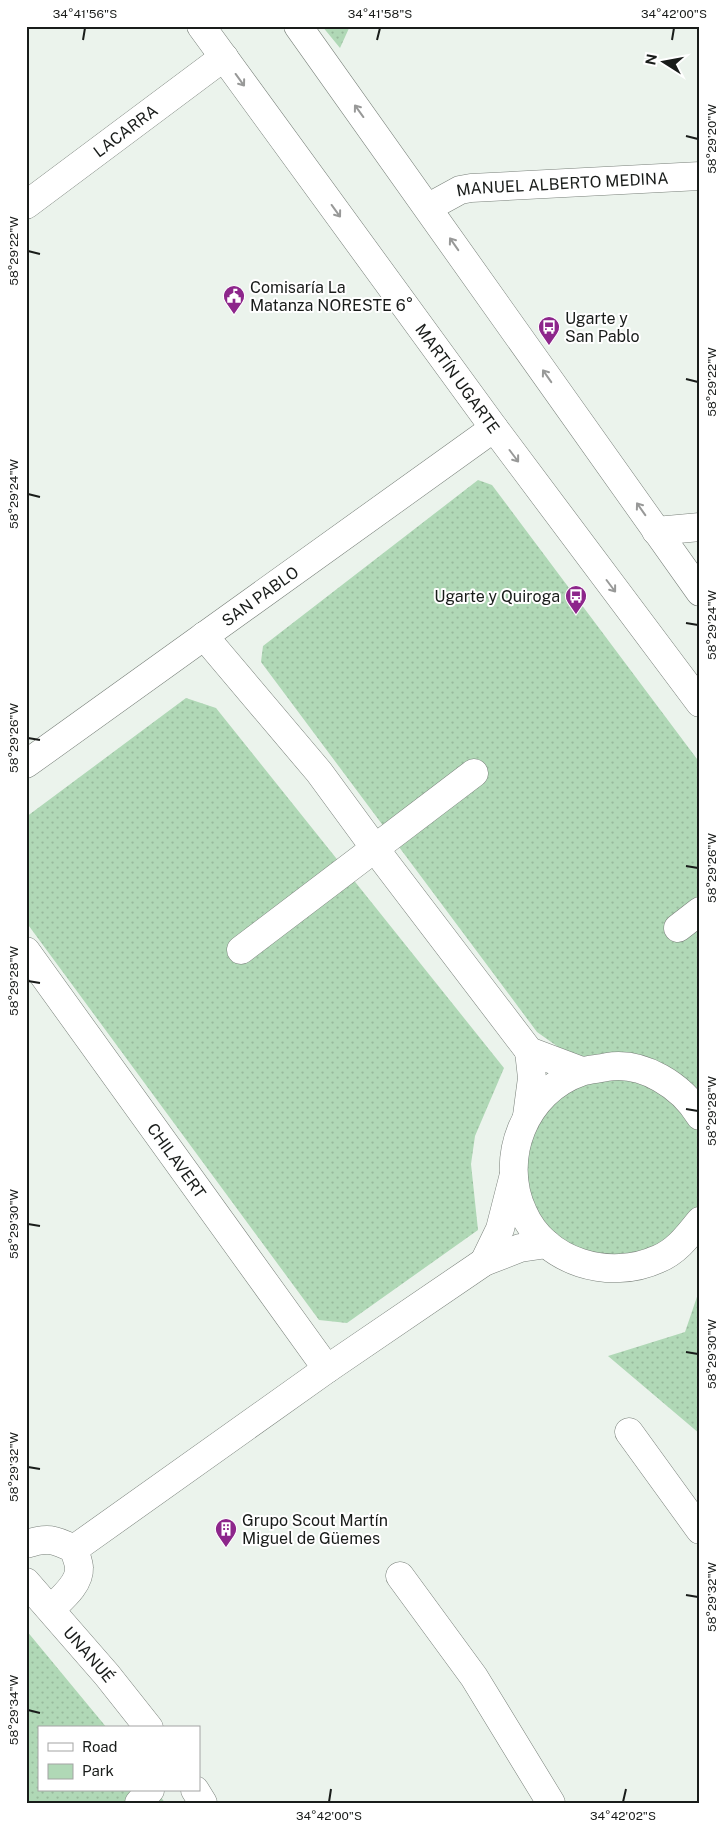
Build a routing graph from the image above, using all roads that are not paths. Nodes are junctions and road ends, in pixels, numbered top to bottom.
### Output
1 (201, 26) edge
2 (298, 26) edge
3 (224, 57) junction
4 (700, 176) edge
5 (26, 205) edge
6 (428, 208) junction
7 (494, 428) junction
8 (700, 527) edge
9 (656, 531) junction
10 (700, 592) edge
11 (204, 636) junction
12 (700, 703) edge
13 (26, 764) edge
14 (474, 774) dead end
15 (375, 849) junction
16 (700, 911) edge
17 (678, 928) dead end
18 (241, 950) dead end
19 (26, 951) edge
20 (529, 1051) junction
21 (582, 1072) junction
22 (700, 1116) edge
23 (527, 1117) junction
24 (513, 1175) junction
25 (700, 1221) edge
26 (547, 1244) junction
27 (484, 1262) junction
28 (327, 1369) junction
29 (629, 1432) dead end
30 (700, 1530) edge
31 (26, 1544) edge
32 (74, 1548) junction
33 (400, 1576) dead end
34 (26, 1582) edge
35 (51, 1609) junction
36 (147, 1726) edge
37 (148, 1792) edge
38 (196, 1792) edge
39 (139, 1803) edge
40 (204, 1803) edge
41 (551, 1803) edge

1 - 3 street, MARTÍN UGARTE
6 -> 2 street
3 - 5 street, LACARRA
3 -> 7 street, MARTÍN UGARTE
4 - 6 street, MANUEL ALBERTO MEDINA
9 -> 6 street
7 - 11 street, SAN PABLO
7 -> 12 street, MARTÍN UGARTE
8 - 9 street
9 - 10 street
11 - 13 street, SAN PABLO
11 - 15 street
14 - 15 street
15 - 18 street
15 - 20 street
16 - 17 street
19 - 28 street, CHILAVERT
20 - 21 street
20 - 23 street
21 - 22 street
21 - 23 street
23 - 24 street
24 - 26 street
24 - 27 street
25 - 26 street
26 - 27 street
27 - 28 street
28 - 32 street
29 - 30 street
31 - 32 street
32 - 35 street
33 - 41 street
34 - 35 street, UNANUÉ
35 - 36 street, UNANUÉ
37 - 39 street
38 - 40 street

